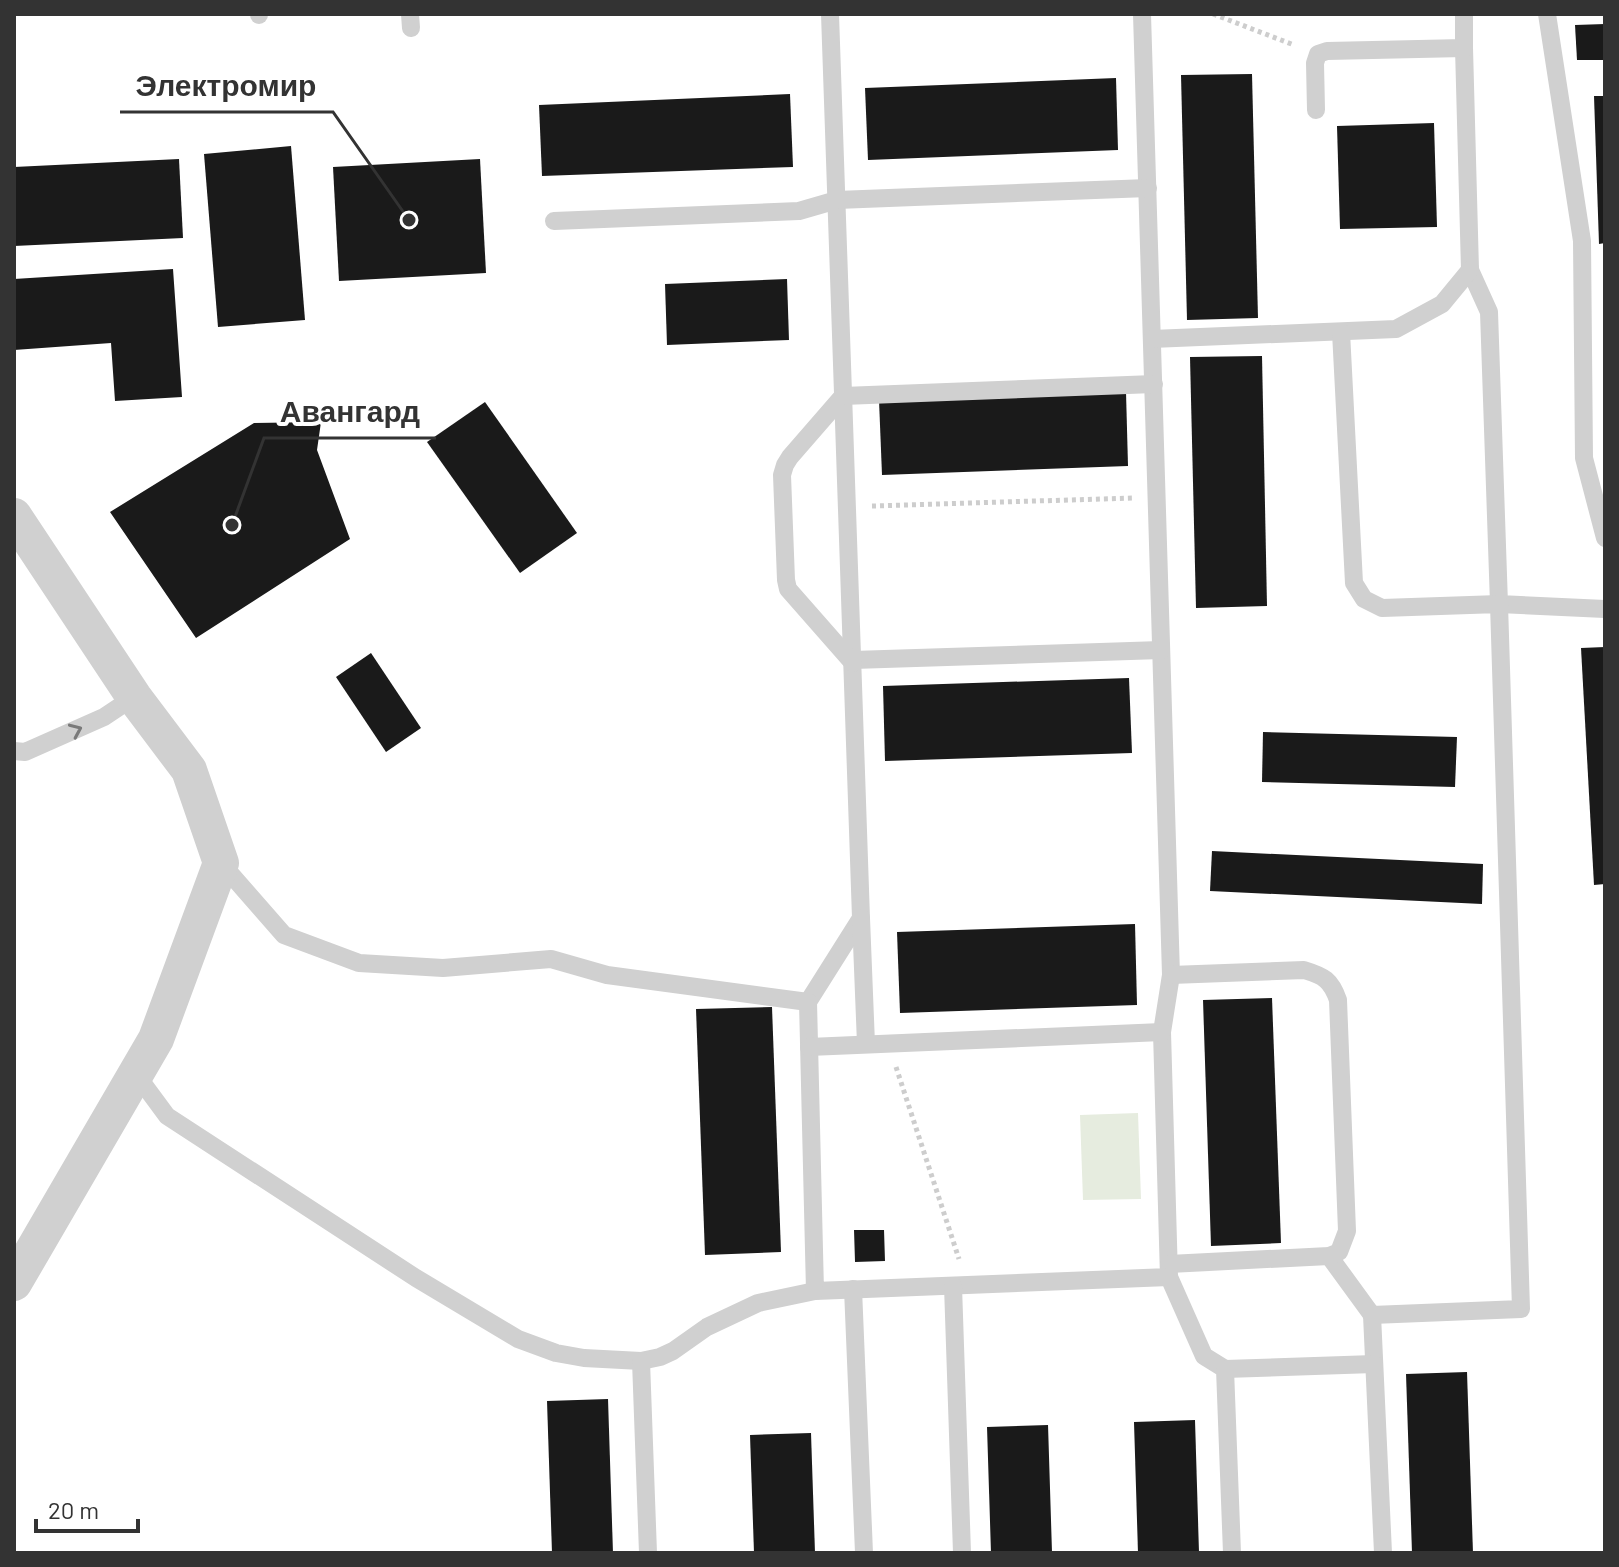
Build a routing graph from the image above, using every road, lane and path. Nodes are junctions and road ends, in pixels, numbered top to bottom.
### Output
1 (830, 14) edge
2 (1142, 14) edge
3 (1213, 14) edge
4 (1464, 14) edge
5 (1547, 14) edge
6 (1464, 48) junction
7 (1318, 54) junction
8 (1316, 110) dead end
9 (1148, 188) junction
10 (837, 200) junction
11 (554, 221) dead end
12 (1470, 270) junction
13 (1341, 332) junction
14 (1152, 339) junction
15 (1154, 384) junction
16 (843, 396) junction
17 (1157, 497) junction
18 (847, 507) junction
19 (14, 516) edge
20 (1605, 538) edge
21 (1499, 604) junction
22 (1605, 609) edge
23 (1161, 650) junction
24 (853, 662) junction
25 (134, 697) junction
26 (14, 751) edge
27 (221, 863) junction
28 (861, 918) junction
29 (1171, 975) junction
30 (808, 1002) junction
31 (1162, 1032) junction
32 (888, 1043) junction
33 (866, 1044) junction
34 (809, 1047) junction
35 (136, 1074) junction
36 (1329, 1256) junction
37 (1169, 1271) junction
38 (14, 1283) edge
39 (960, 1285) junction
40 (853, 1289) junction
41 (815, 1291) junction
42 (1372, 1315) junction
43 (641, 1361) junction
44 (1374, 1364) junction
45 (1225, 1369) junction
46 (648, 1553) edge
47 (864, 1553) edge
48 (962, 1553) edge
49 (1232, 1553) edge
50 (1383, 1553) edge

1 - 10 lane
2 - 9 lane
3 - 7 path
4 - 6 lane
5 - 20 lane
6 - 7 lane
6 - 12 lane
7 - 8 lane
9 - 10 lane
9 - 14 lane
10 - 11 lane
10 - 16 lane
12 - 13 lane
12 - 21 lane
13 - 14 lane
13 - 21 lane
14 - 15 lane
15 - 16 lane
15 - 17 lane
16 - 18 lane
16 - 24 lane
17 - 18 path
17 - 23 lane
18 - 24 lane
19 - 25 street
21 - 22 lane
21 - 42 lane
23 - 24 lane
23 - 29 lane
24 - 28 lane
26 -> 25 lane
25 - 27 street
27 - 30 lane
27 - 35 street
28 - 30 lane
28 - 33 lane
29 - 31 lane
29 - 36 lane
30 - 34 lane
31 - 32 lane
31 - 37 lane
32 - 33 lane
32 - 39 path
33 - 34 lane
34 - 41 lane
35 - 38 street
35 - 43 lane
36 - 37 lane
36 - 42 lane
37 - 39 lane
37 - 45 lane
39 - 40 lane
39 - 48 lane
40 - 41 lane
40 - 47 lane
41 - 43 lane
42 - 44 lane
43 - 46 lane
44 - 45 lane
44 - 50 lane
45 - 49 lane

